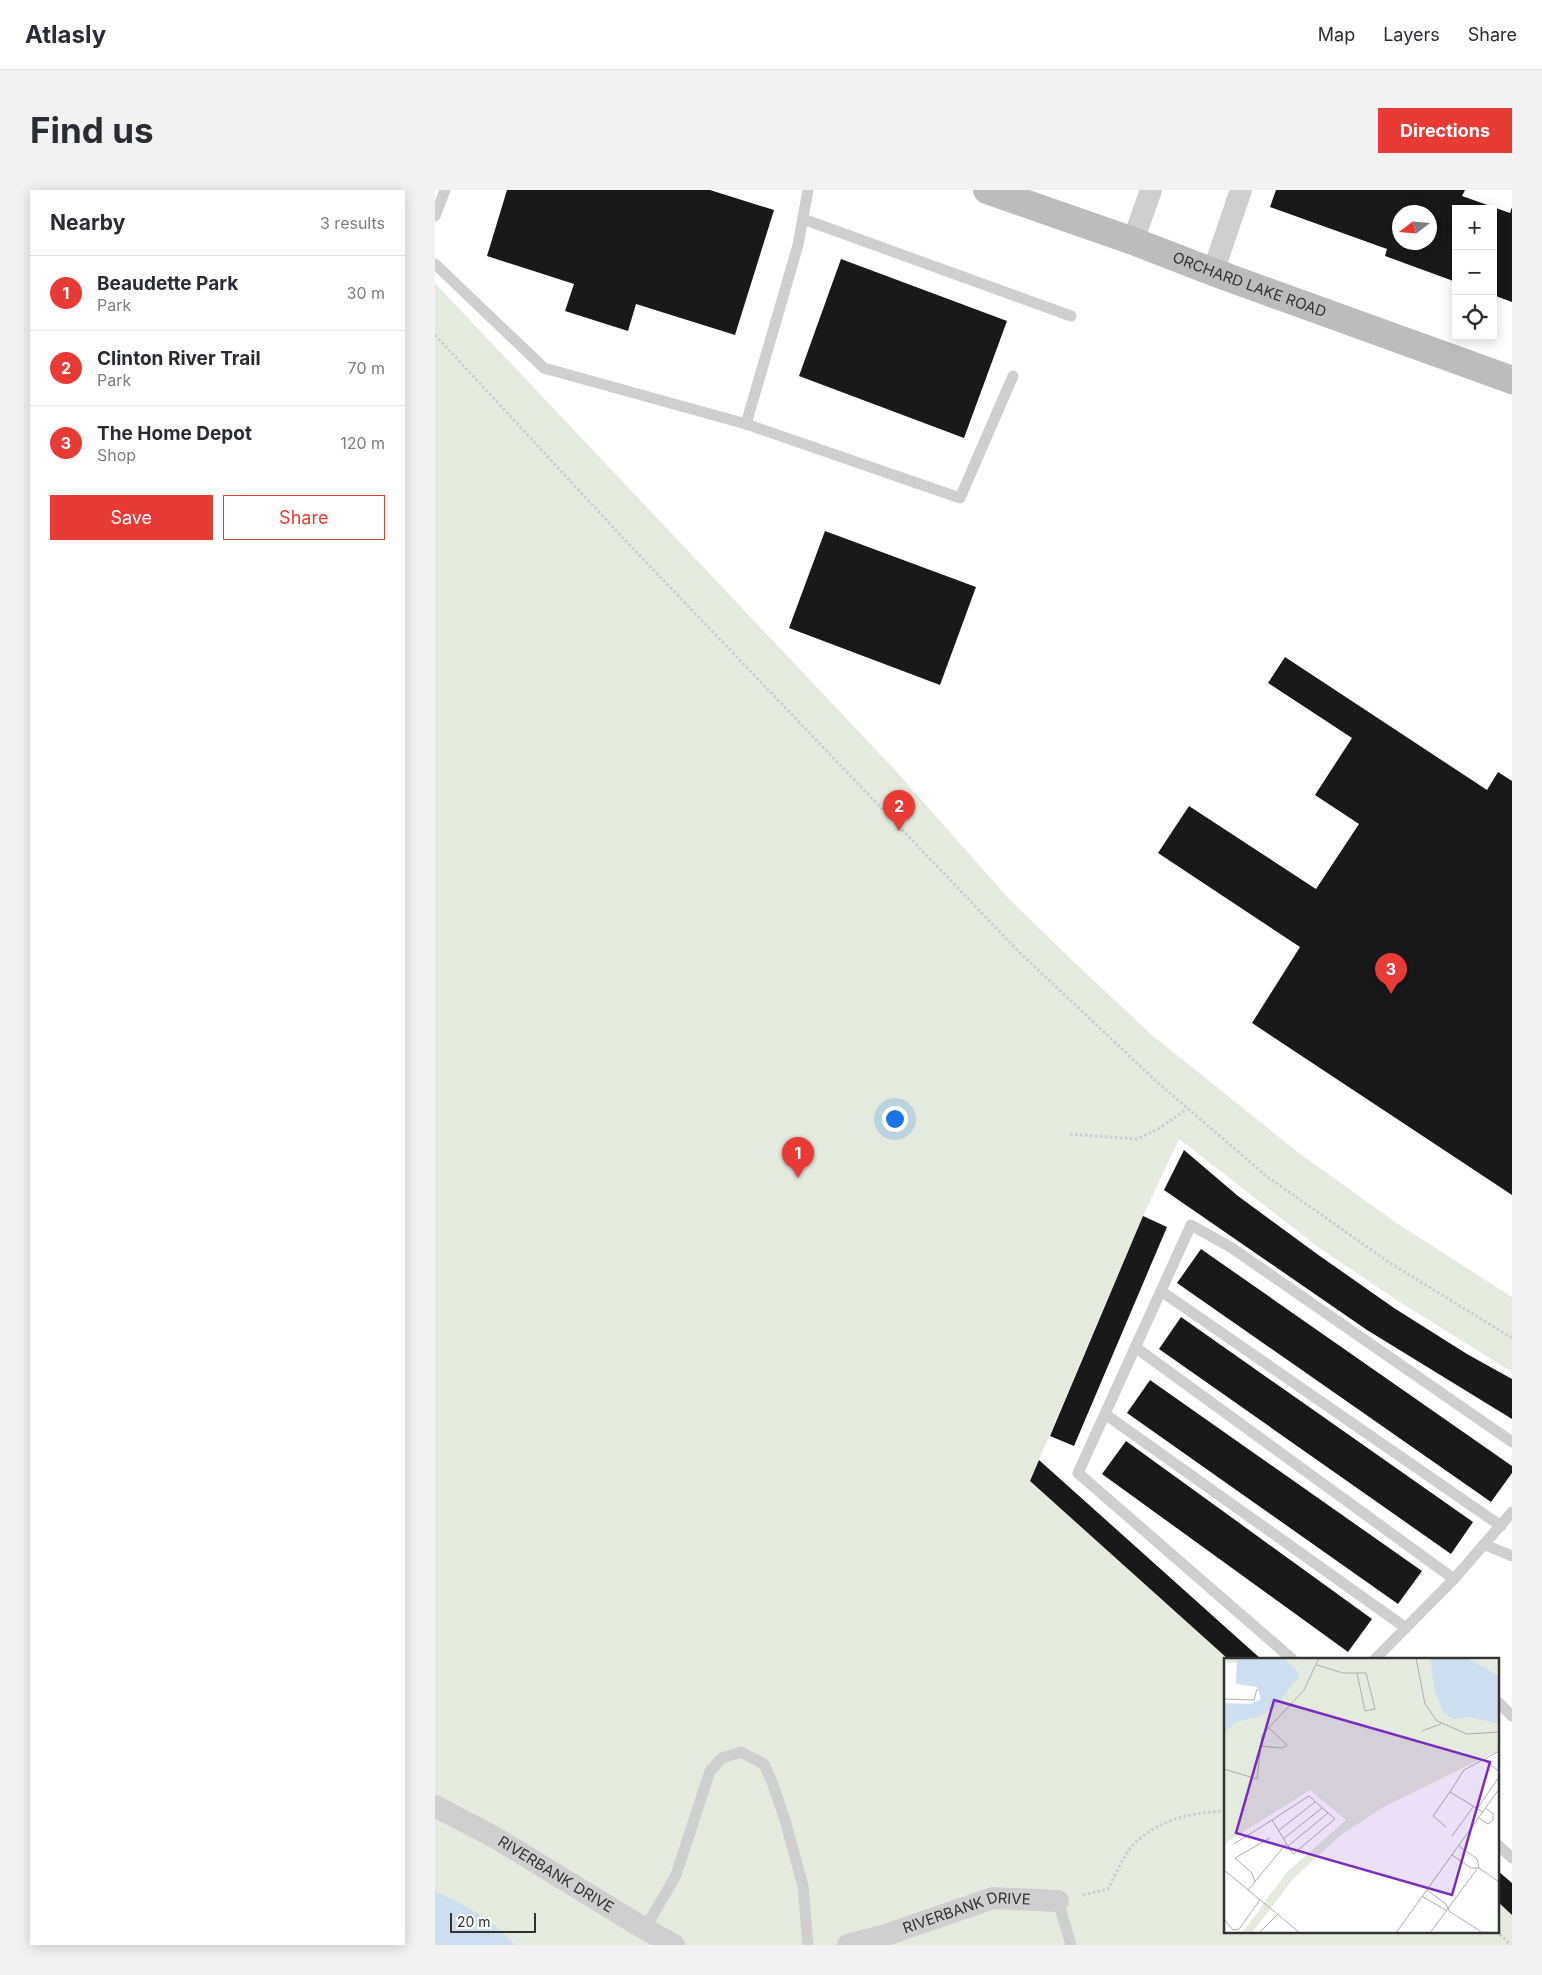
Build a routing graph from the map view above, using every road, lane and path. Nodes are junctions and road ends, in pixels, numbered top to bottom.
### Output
1 (445, 190) edge
2 (808, 190) edge
3 (987, 190) edge
4 (1151, 190) edge
5 (1241, 190) edge
6 (435, 216) edge
7 (803, 219) junction
8 (1133, 241) junction
9 (435, 264) edge
10 (1213, 272) junction
11 (1071, 316) dead end
12 (435, 335) edge
13 (1013, 376) dead end
14 (1512, 380) edge
15 (746, 424) junction
16 (1187, 1109) junction
17 (1070, 1134) dead end
18 (1161, 1291) junction
19 (1512, 1338) edge
20 (1135, 1347) junction
21 (1105, 1414) junction
22 (1512, 1442) edge
23 (1512, 1512) edge
24 (1501, 1526) junction
25 (1485, 1545) junction
26 (1512, 1556) edge
27 (1454, 1579) junction
28 (1406, 1628) junction
29 (1290, 1658) edge
30 (1376, 1658) edge
31 (1499, 1703) edge
32 (1512, 1716) edge
33 (435, 1806) edge
34 (1224, 1811) edge
35 (1499, 1847) edge
36 (1512, 1858) edge
37 (1058, 1901) junction
38 (645, 1929) junction
39 (1497, 1932) edge
40 (674, 1945) edge
41 (808, 1945) edge
42 (848, 1945) edge
43 (1071, 1945) edge
44 (1511, 1945) edge

1 - 6 lane
2 - 7 lane
3 - 8 main road, ORCHARD LAKE ROAD
4 - 8 street
5 - 10 street
7 - 11 lane
7 - 15 lane
8 - 10 main road, ORCHARD LAKE ROAD
9 - 15 lane
10 - 14 main road, ORCHARD LAKE ROAD
12 - 16 path
13 - 15 lane
16 - 17 path
16 - 19 path
18 - 20 lane
18 - 22 lane
18 - 24 lane
20 - 21 lane
20 - 27 lane
21 - 28 lane
21 - 29 lane
23 - 24 lane
24 - 25 lane
25 - 26 lane
25 - 27 lane
27 - 28 lane
28 - 30 lane
31 - 32 lane
33 - 38 street, RIVERBANK DRIVE
34 - 37 path
35 - 36 lane
37 - 42 street, RIVERBANK DRIVE
37 - 43 lane
38 - 40 street, RIVERBANK DRIVE
38 - 41 lane
39 - 44 path

